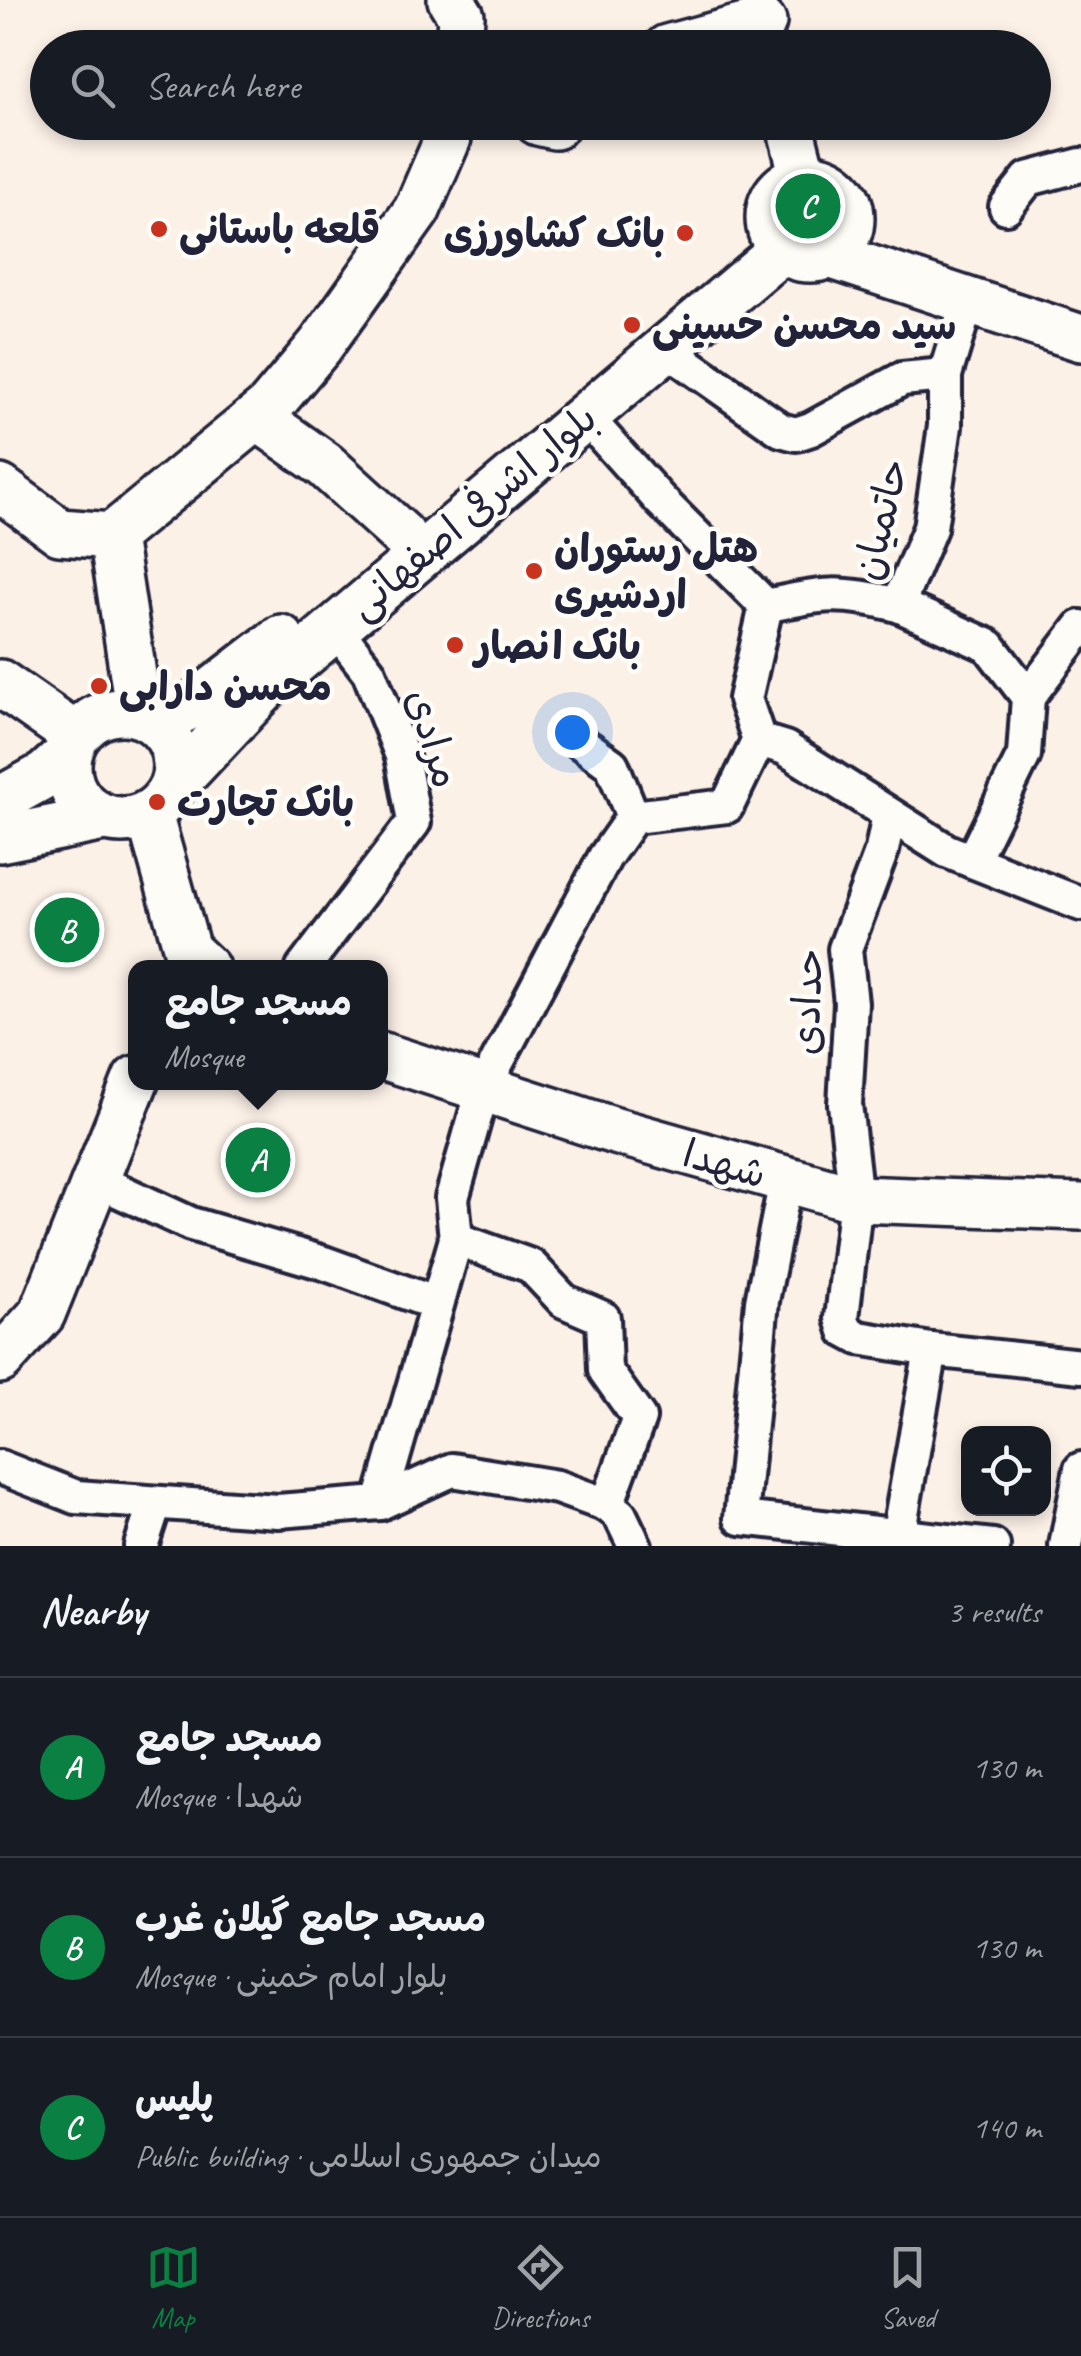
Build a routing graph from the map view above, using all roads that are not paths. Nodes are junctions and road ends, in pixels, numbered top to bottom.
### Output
1 (451, 0) edge
2 (763, 23) edge
3 (460, 30) edge
4 (736, 30) edge
5 (447, 140) edge
6 (793, 140) edge
7 (1081, 164) edge
8 (803, 177) junction
9 (1006, 208) dead end
10 (852, 215) junction
11 (776, 235) junction
12 (829, 255) junction
13 (968, 300) junction
14 (1081, 312) edge
15 (1081, 338) edge
16 (666, 349) junction
17 (945, 375) junction
18 (584, 416) junction
19 (257, 417) junction
20 (0, 488) edge
21 (402, 535) junction
22 (112, 536) junction
23 (898, 605) junction
24 (766, 606) junction
25 (1081, 627) edge
26 (334, 628) junction
27 (0, 682) edge
28 (1028, 697) junction
29 (148, 719) junction
30 (760, 740) junction
31 (580, 742) dead end
32 (73, 744) junction
33 (0, 800) edge
34 (161, 800) junction
35 (889, 816) junction
36 (104, 818) junction
37 (633, 818) junction
38 (0, 838) edge
39 (972, 862) junction
40 (1081, 904) edge
41 (191, 960) edge
42 (309, 960) edge
43 (388, 1058) edge
44 (484, 1089) junction
45 (132, 1090) edge
46 (96, 1180) junction
47 (786, 1180) junction
48 (856, 1199) junction
49 (1081, 1207) edge
50 (456, 1239) junction
51 (437, 1304) junction
52 (931, 1350) junction
53 (0, 1360) edge
54 (1081, 1366) edge
55 (0, 1466) edge
56 (1081, 1469) edge
57 (155, 1502) junction
58 (380, 1503) junction
59 (607, 1505) junction
60 (742, 1532) edge
61 (898, 1536) junction
62 (141, 1546) edge
63 (635, 1546) edge
64 (993, 1546) edge
65 (1066, 1546) edge

1 - 3 main road
2 - 4 main road
5 - 19 main road
6 - 8 main road
7 - 9 street
8 - 10 main road
8 - 11 main road
10 - 12 main road
10 - 14 main road
11 - 12 main road
11 - 16 main road, بلوار اشرفی اصفهانی
11 - 21 main road, بلوار اشرفی اصفهانی
12 - 13 main road
13 - 15 main road
13 - 17 street, حاتمیان
16 - 17 street
16 - 18 main road, بلوار اشرفی اصفهانی
17 - 23 street, حاتمیان
18 - 24 street
18 - 26 main road, بلوار اشرفی اصفهانی
19 - 21 main road
19 - 22 main road
20 - 22 main road
21 - 29 main road, بلوار اشرفی اصفهانی
22 - 29 main road
23 - 24 street
23 - 28 street, حاتمیان
24 - 30 street
25 - 28 street
26 - 34 main road, بلوار اشرفی اصفهانی
26 - 42 street, مرادی
27 - 32 main road
28 - 39 street
29 - 32 main road
29 - 34 main road
30 - 35 street
30 - 37 street
31 - 37 street
32 - 33 main road
32 - 36 main road
34 - 36 main road
34 - 41 main road
35 - 39 street
35 - 48 street, حدادی
36 - 38 main road
37 - 44 street
39 - 40 street
43 - 44 main road, شهدا
44 - 47 main road, شهدا
44 - 50 street
45 - 46 main road
46 - 51 street
46 - 53 main road
47 - 48 main road, شهدا
47 - 60 street
48 - 49 main road, شهدا
48 - 52 street, حدادی
50 - 51 street
50 - 59 street
51 - 58 street
52 - 54 street
52 - 61 street
55 - 57 street
56 - 65 street
57 - 58 street
57 - 62 street
58 - 59 street
59 - 63 street
60 - 61 street
61 - 64 street

